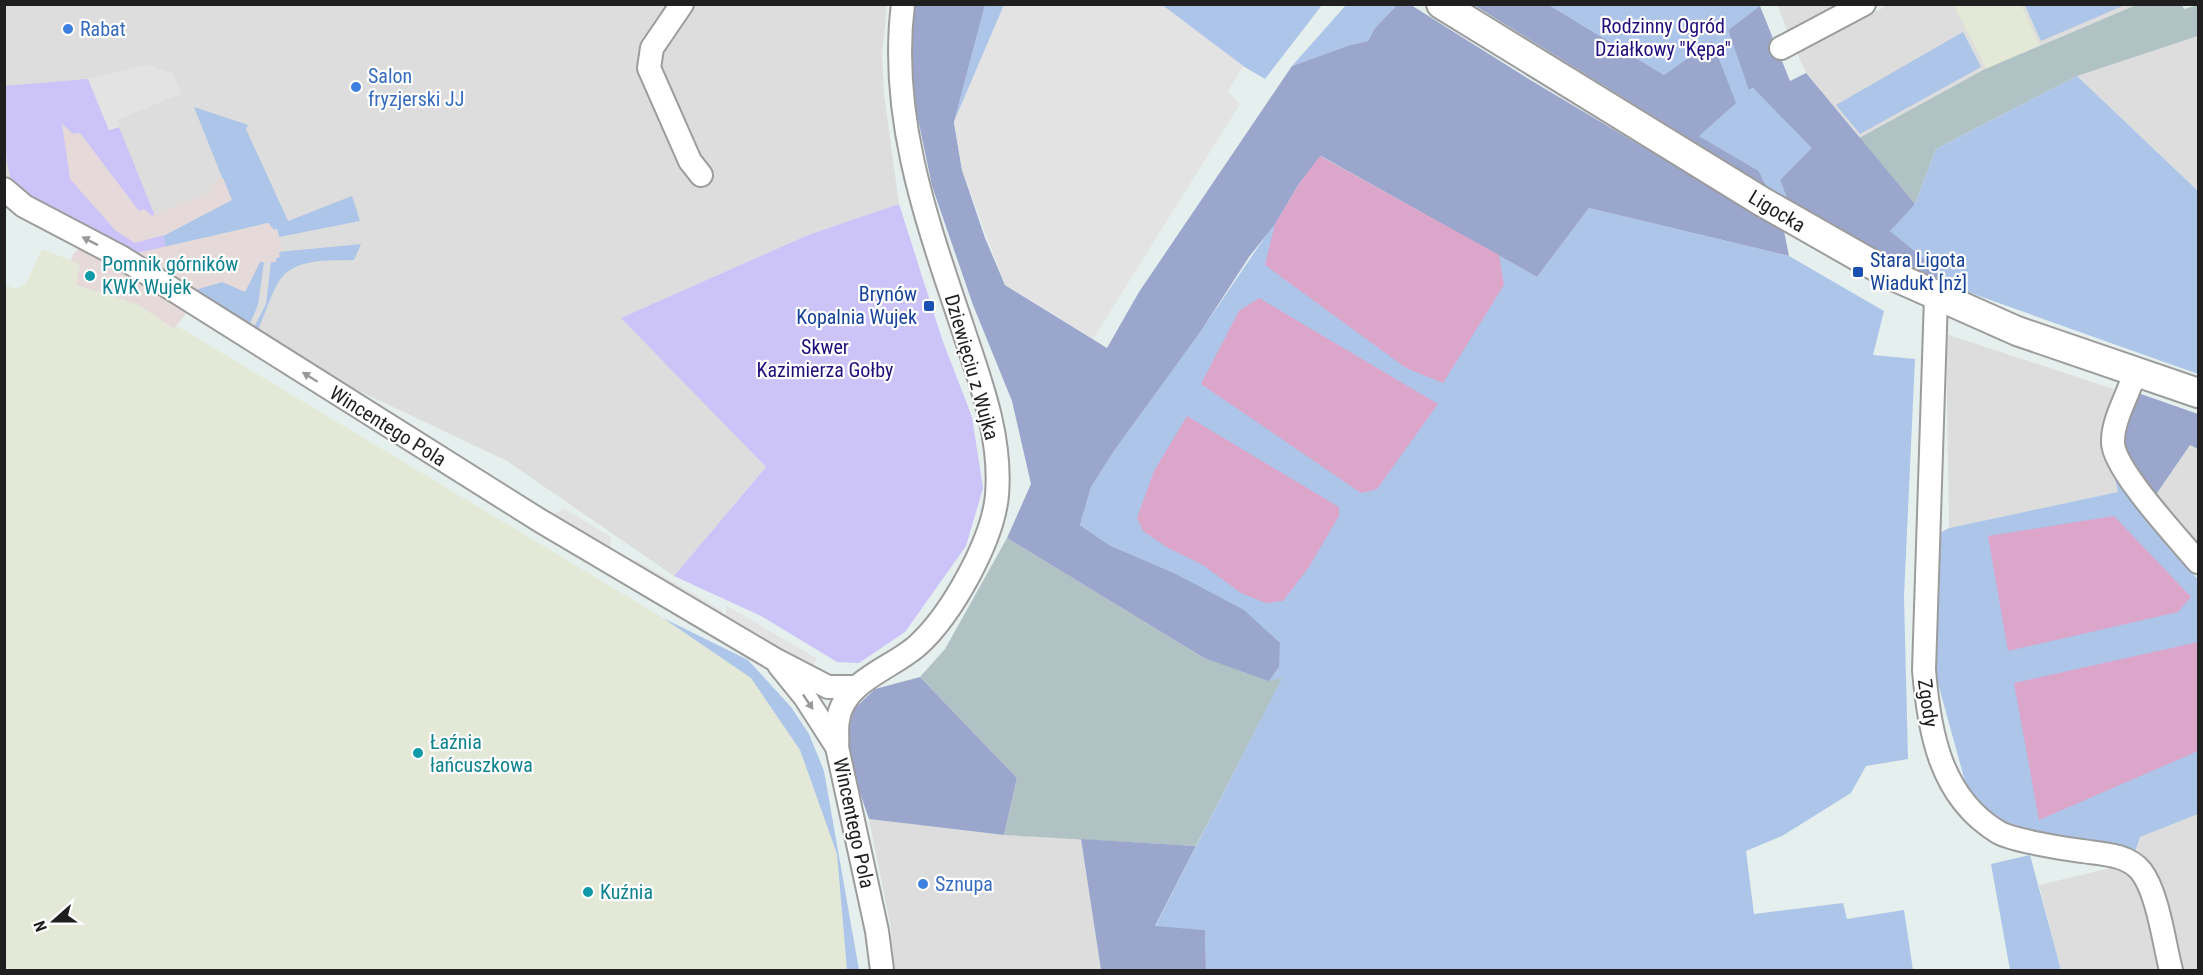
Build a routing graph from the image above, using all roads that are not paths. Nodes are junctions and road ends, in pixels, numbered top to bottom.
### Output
1 (682, 4) edge
2 (903, 4) edge
3 (1441, 4) edge
4 (1864, 4) edge
5 (1781, 48) dead end
6 (701, 175) dead end
7 (4, 189) edge
8 (1936, 297) junction
9 (2135, 372) junction
10 (2199, 393) edge
11 (2199, 562) edge
12 (774, 659) junction
13 (857, 687) junction
14 (837, 747) junction
15 (882, 970) edge
16 (2171, 970) edge

1 - 6 street
2 - 13 street, Dziewięciu z Wujka
3 - 8 street, Ligocka
4 - 5 street
12 -> 7 street, Wincentego Pola
8 - 9 street, Ligocka
8 - 16 street, Zgody
9 - 10 street, Ligocka
9 - 11 street
12 - 13 street, Wincentego Pola
12 -> 14 street, Wincentego Pola
13 - 14 street, Dziewięciu z Wujka
14 - 15 street, Wincentego Pola

